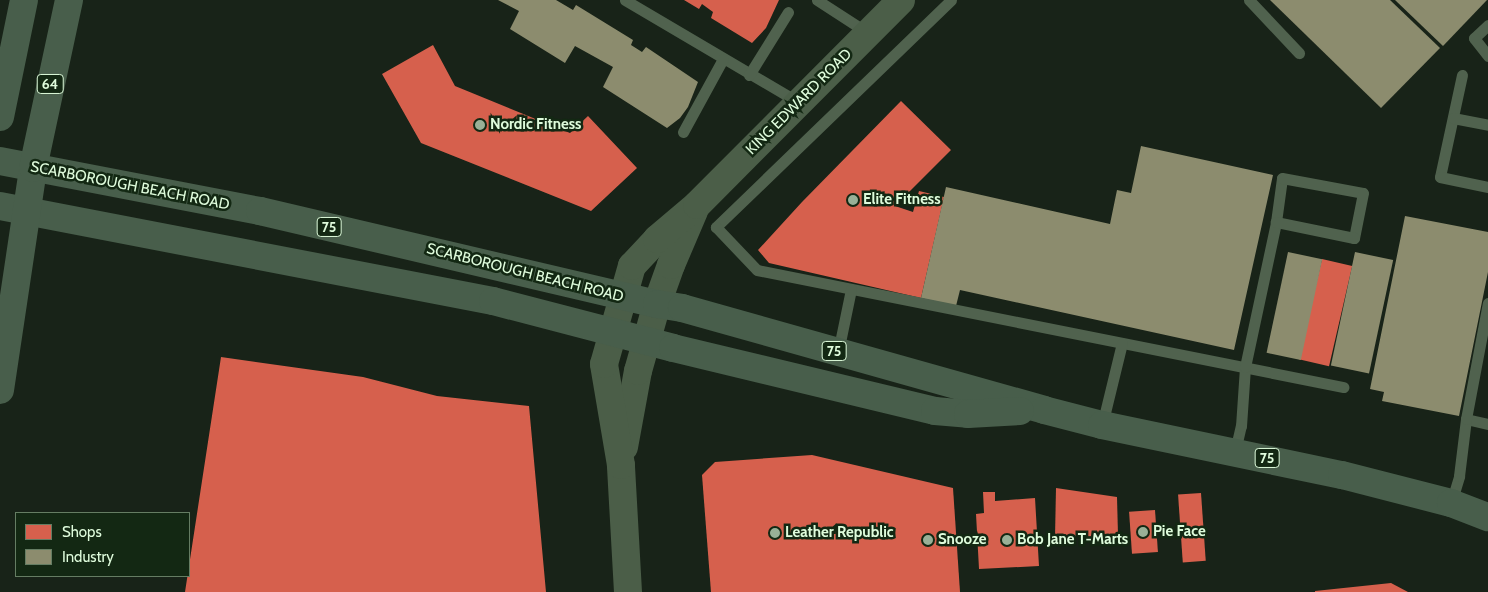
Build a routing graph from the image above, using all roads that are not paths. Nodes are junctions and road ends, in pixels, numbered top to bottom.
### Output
1 (24, 0) edge
2 (68, 0) edge
3 (625, 0) edge
4 (817, 0) edge
5 (901, 0) edge
6 (951, 0) edge
7 (1249, 0) edge
8 (788, 12) dead end
9 (1488, 25) edge
10 (868, 33) junction
11 (1300, 53) dead end
12 (1488, 56) edge
13 (723, 59) junction
14 (749, 75) junction
15 (1462, 75) dead end
16 (798, 102) junction
17 (0, 117) edge
18 (1454, 118) junction
19 (1488, 125) edge
20 (683, 132) dead end
21 (0, 161) edge
22 (33, 168) junction
23 (1488, 187) edge
24 (697, 205) junction
25 (13, 209) edge
26 (1276, 222) junction
27 (851, 289) junction
28 (623, 296) junction
29 (1488, 303) edge
30 (657, 304) junction
31 (613, 332) junction
32 (647, 341) junction
33 (1122, 343) junction
34 (838, 352) junction
35 (1245, 367) junction
36 (1343, 386) dead end
37 (0, 390) edge
38 (1044, 410) junction
39 (1466, 418) junction
40 (1102, 424) junction
41 (1488, 424) edge
42 (1235, 451) junction
43 (620, 465) junction
44 (1451, 503) junction
45 (1488, 517) edge
46 (628, 592) edge

1 - 17 main road
2 - 22 main road, 64
3 - 13 lane
4 - 10 lane
5 - 10 main road, KING EDWARD ROAD
6 - 27 lane
7 - 11 lane
8 - 14 lane
9 - 12 lane
10 - 16 main road, KING EDWARD ROAD
13 - 14 lane
13 - 20 lane
14 - 16 lane
15 - 18 lane
16 - 24 main road, KING EDWARD ROAD
18 - 19 lane
18 - 23 lane
21 - 22 main road, SCARBOROUGH BEACH ROAD / 75
22 - 25 main road, 64
22 - 28 main road, SCARBOROUGH BEACH ROAD / 75
24 - 28 main road, KING EDWARD ROAD
24 - 30 main road, KING EDWARD ROAD
25 - 31 main road, SCARBOROUGH BEACH ROAD / 75
25 - 37 main road, 64
26 - 26 lane
26 - 35 lane
27 - 33 lane
27 - 34 lane
28 - 30 main road, SCARBOROUGH BEACH ROAD / 75
28 - 31 main road, KING EDWARD ROAD
29 - 39 lane
30 - 32 main road, KING EDWARD ROAD
30 - 34 main road, SCARBOROUGH BEACH ROAD / 75
31 - 32 main road, SCARBOROUGH BEACH ROAD / 75
31 - 43 main road, KING EDWARD ROAD
32 - 38 main road, SCARBOROUGH BEACH ROAD / 75
32 - 43 main road, KING EDWARD ROAD
33 - 35 lane
33 - 40 lane
34 - 38 main road, SCARBOROUGH BEACH ROAD / 75
35 - 36 lane
35 - 42 lane
38 - 40 main road, SCARBOROUGH BEACH ROAD / 75
39 - 41 lane
39 - 44 lane
40 - 42 main road, SCARBOROUGH BEACH ROAD / 75
42 - 44 main road, SCARBOROUGH BEACH ROAD / 75
43 - 46 main road
44 - 45 main road, SCARBOROUGH BEACH ROAD / 75

